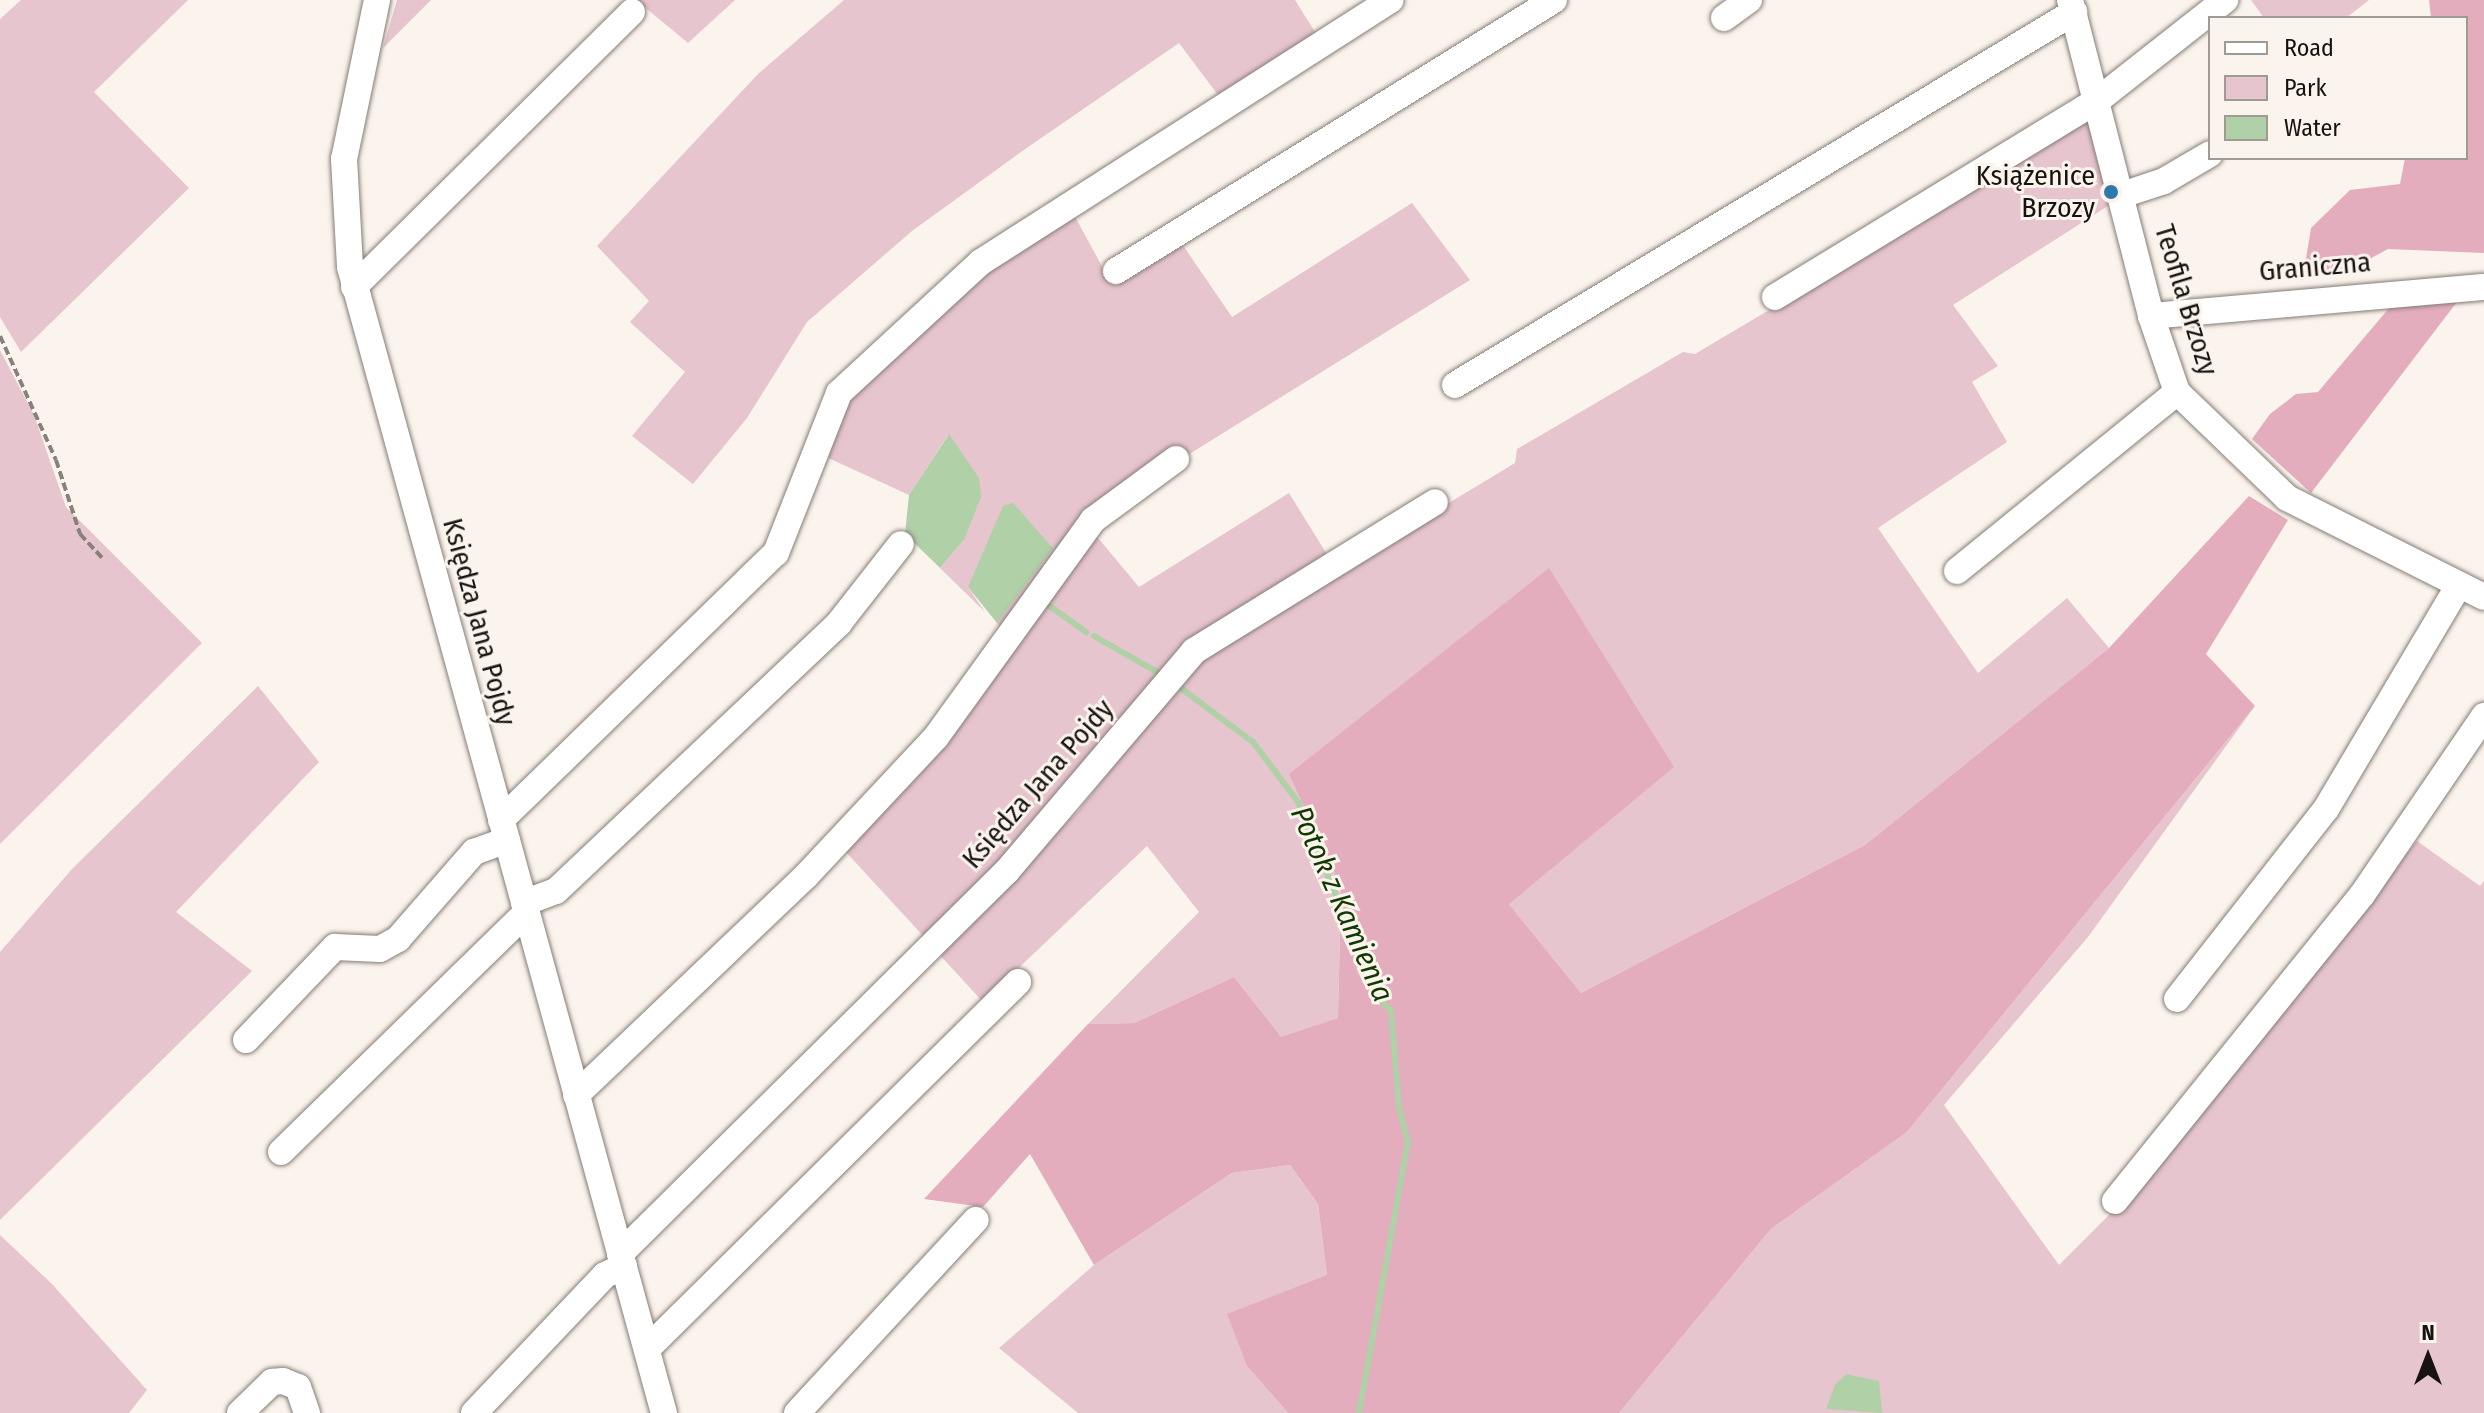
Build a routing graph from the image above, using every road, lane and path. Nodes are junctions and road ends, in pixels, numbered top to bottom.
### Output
1 (377, 0) edge
2 (1390, 0) edge
3 (1554, 0) edge
4 (1749, 0) edge
5 (2225, 0) edge
6 (2072, 6) edge
7 (632, 12) dead end
8 (1724, 18) dead end
9 (2098, 100) junction
10 (2208, 155) edge
11 (2122, 195) junction
12 (1116, 271) dead end
13 (354, 287) junction
14 (2484, 287) edge
15 (1775, 297) dead end
16 (2151, 316) junction
17 (0, 336) edge
18 (1455, 385) dead end
19 (2177, 392) junction
20 (1176, 459) dead end
21 (1435, 502) dead end
22 (901, 544) dead end
23 (104, 560) dead end
24 (1957, 571) dead end
25 (2458, 587) junction
26 (2484, 597) edge
27 (2484, 716) edge
28 (504, 830) junction
29 (525, 908) junction
30 (1018, 982) dead end
31 (2177, 999) dead end
32 (246, 1040) dead end
33 (576, 1095) junction
34 (281, 1152) dead end
35 (2115, 1201) dead end
36 (976, 1220) dead end
37 (622, 1260) junction
38 (647, 1349) junction
39 (240, 1413) edge
40 (307, 1413) edge
41 (474, 1413) edge
42 (664, 1413) edge
43 (797, 1413) edge

1 - 13 street, Księdza Jana Pojdy
2 - 28 street
3 - 12 street
4 - 8 street
5 - 9 street
6 - 9 street, Teofila Brzozy
6 - 18 street
7 - 13 street
9 - 11 street, Teofila Brzozy
9 - 15 street
10 - 11 street
11 - 16 street, Teofila Brzozy
13 - 28 street, Księdza Jana Pojdy
14 - 16 street, Graniczna
16 - 19 street, Teofila Brzozy
17 - 23 path
19 - 24 street
19 - 25 street, Teofila Brzozy
20 - 33 street
21 - 37 street, Księdza Jana Pojdy
22 - 29 street
25 - 26 street, Teofila Brzozy
25 - 31 street
27 - 35 street
28 - 29 street, Księdza Jana Pojdy
28 - 32 street
29 - 33 street, Księdza Jana Pojdy
29 - 34 street
30 - 38 street
33 - 37 street, Księdza Jana Pojdy
36 - 43 street
37 - 38 street, Księdza Jana Pojdy
37 - 41 street
38 - 42 street, Księdza Jana Pojdy
39 - 40 street

